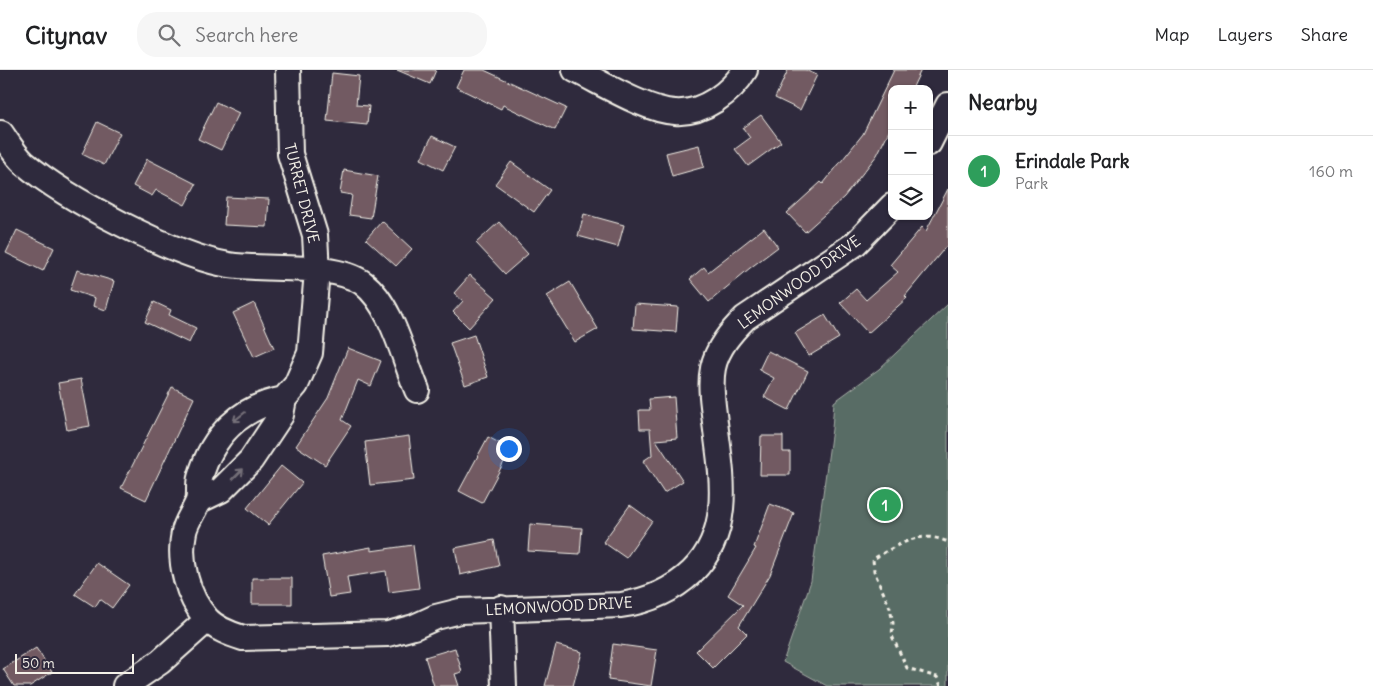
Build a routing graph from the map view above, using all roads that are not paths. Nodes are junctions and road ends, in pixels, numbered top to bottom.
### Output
1 (288, 70) edge
2 (575, 70) edge
3 (745, 70) edge
4 (948, 105) edge
5 (1, 133) edge
6 (933, 135) edge
7 (888, 210) edge
8 (317, 271) junction
9 (417, 390) dead end
10 (284, 399) junction
11 (198, 501) junction
12 (501, 608) junction
13 (207, 620) junction
14 (124, 686) edge
15 (504, 686) edge

1 - 8 street, TURRET DRIVE
2 - 3 street
4 - 6 street
5 - 8 street
7 - 12 street, LEMONWOOD DRIVE
8 - 9 street
8 - 10 street, TURRET DRIVE
11 -> 10 street, TURRET DRIVE
10 -> 11 street
11 - 13 street
12 - 13 street, LEMONWOOD DRIVE
12 - 15 street
13 - 14 street

